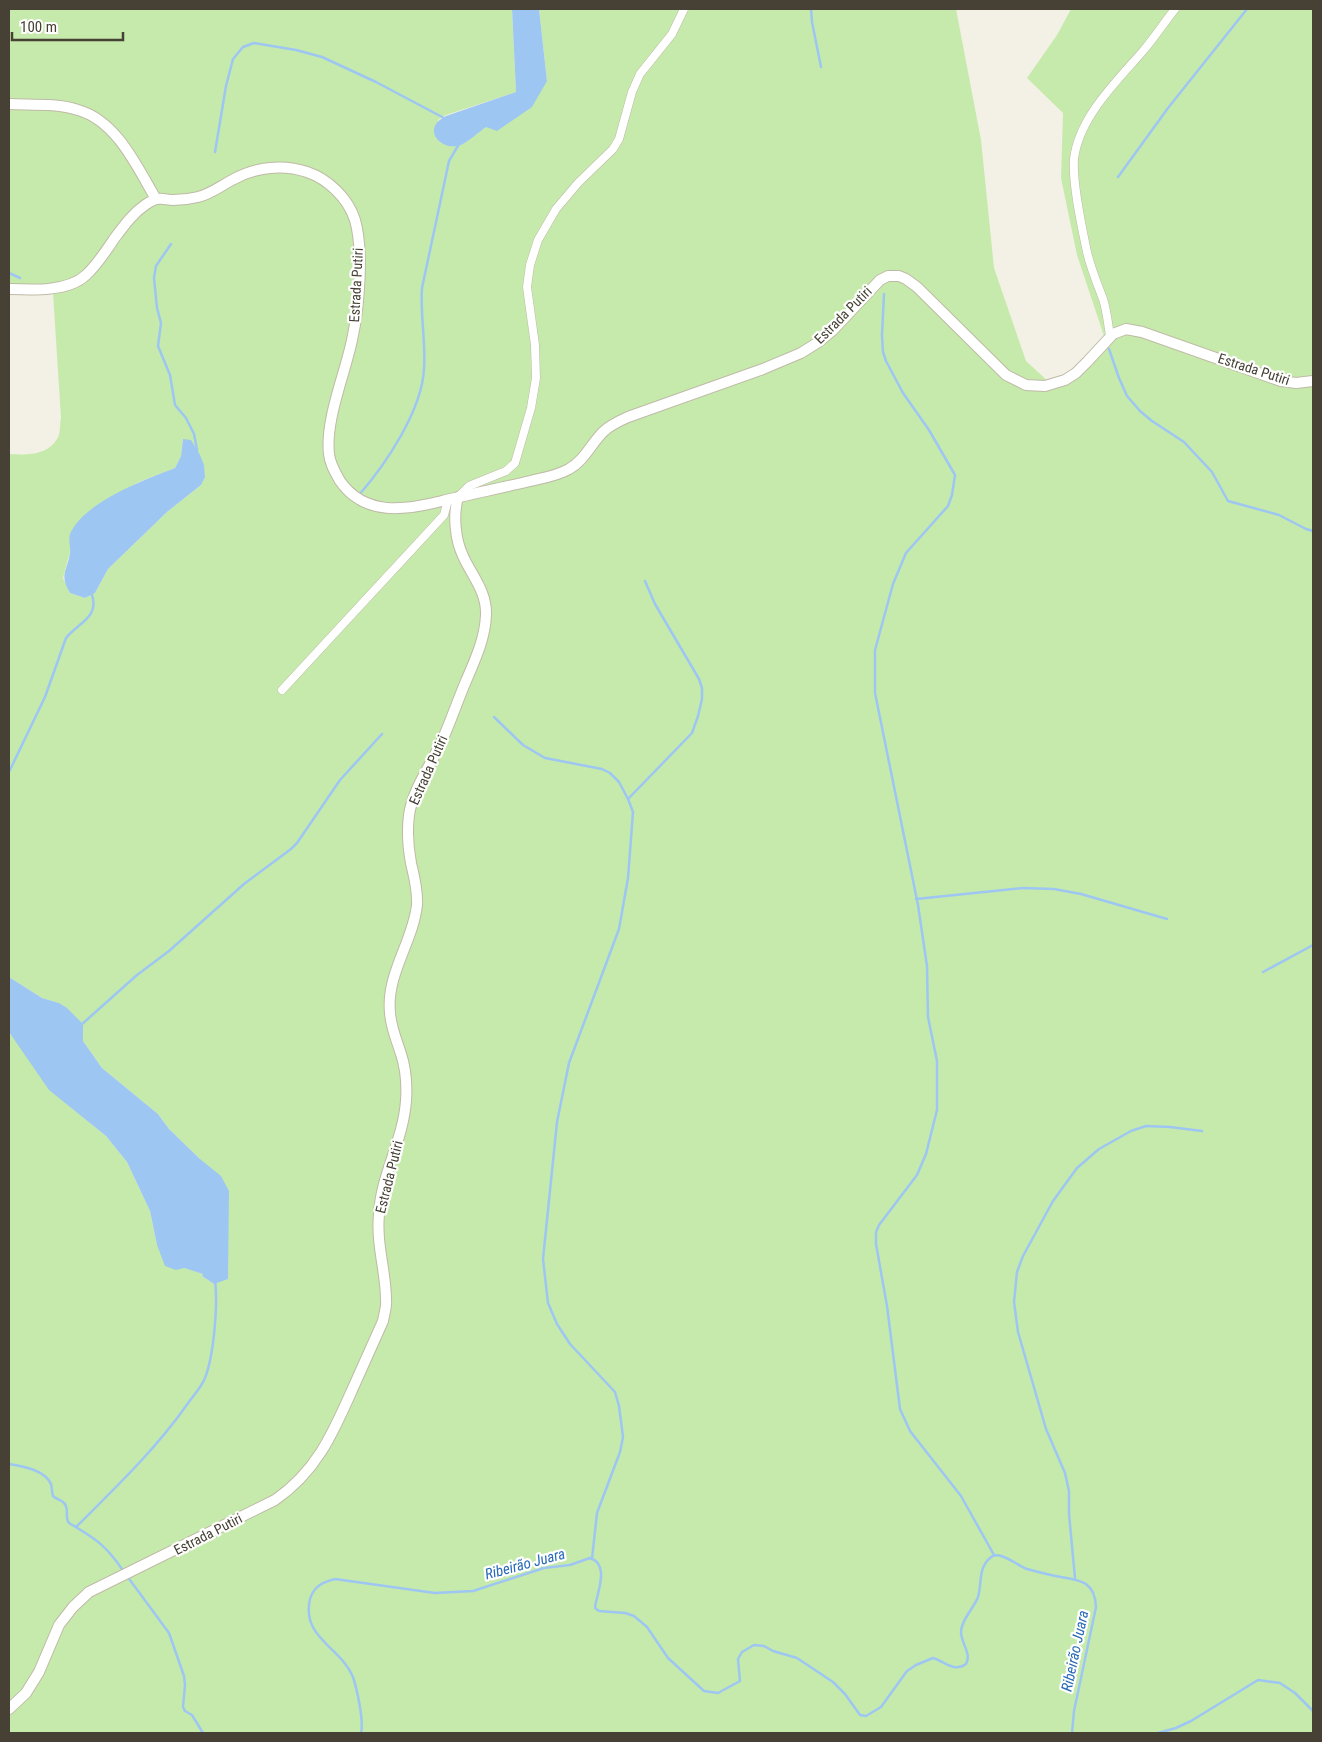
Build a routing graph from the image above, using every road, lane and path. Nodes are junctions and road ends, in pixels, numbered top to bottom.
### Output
1 (684, 9) edge
2 (1174, 9) edge
3 (9, 104) edge
4 (156, 198) junction
5 (9, 288) edge
6 (1110, 336) junction
7 (1313, 381) edge
8 (453, 498) junction
9 (282, 690) dead end
10 (9, 1709) edge

1 - 8 street
2 - 6 street
3 - 4 street
4 - 5 street
4 - 8 street, Estrada Putiri
6 - 7 street, Estrada Putiri
6 - 8 street, Estrada Putiri
8 - 9 street
8 - 10 street, Estrada Putiri

